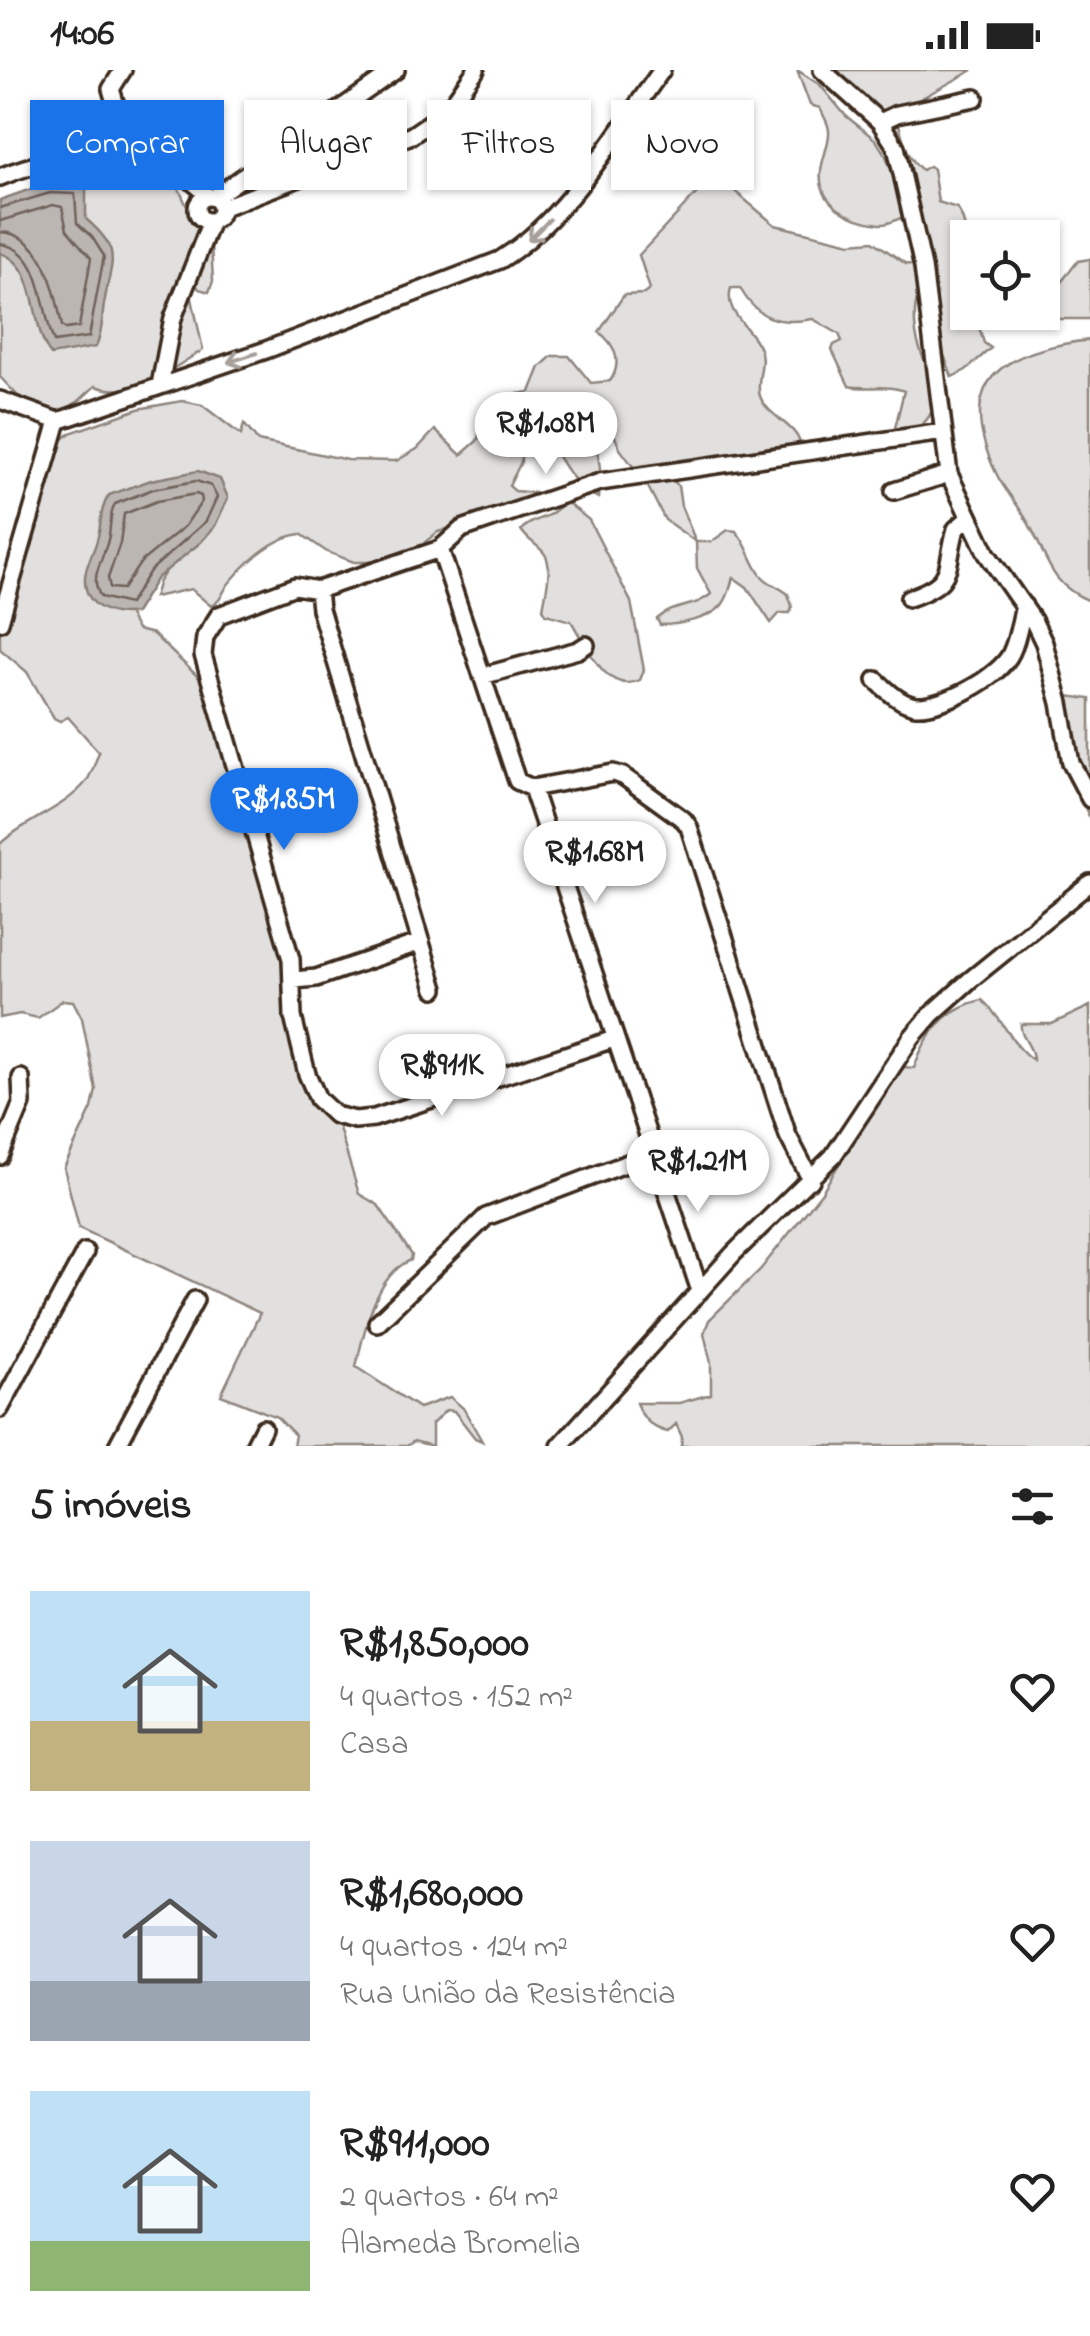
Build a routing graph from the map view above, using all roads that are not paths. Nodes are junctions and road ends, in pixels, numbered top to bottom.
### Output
1 (123, 70) edge
2 (396, 70) edge
3 (476, 70) edge
4 (662, 70) edge
5 (822, 70) edge
6 (975, 98) dead end
7 (114, 100) edge
8 (354, 100) edge
9 (880, 122) junction
10 (407, 137) edge
11 (30, 164) edge
12 (0, 176) edge
13 (244, 181) edge
14 (200, 190) edge
15 (262, 190) edge
16 (209, 208) junction
17 (160, 385) junction
18 (0, 400) edge
19 (58, 421) junction
20 (943, 432) junction
21 (950, 474) junction
22 (894, 491) dead end
23 (968, 519) junction
24 (440, 549) junction
25 (318, 590) junction
26 (909, 598) dead end
27 (1024, 606) junction
28 (0, 622) edge
29 (586, 644) dead end
30 (482, 676) junction
31 (876, 680) dead end
32 (532, 788) junction
33 (1090, 799) edge
34 (1090, 884) edge
35 (422, 942) junction
36 (294, 980) junction
37 (436, 989) dead end
38 (614, 1039) junction
39 (21, 1078) dead end
40 (654, 1154) junction
41 (0, 1156) edge
42 (811, 1180) junction
43 (85, 1252) dead end
44 (700, 1291) junction
45 (195, 1300) dead end
46 (378, 1323) dead end
47 (0, 1409) edge
48 (263, 1428) dead end
49 (118, 1446) edge
50 (254, 1446) edge
51 (560, 1446) edge

1 - 7 street
2 - 8 street
3 - 10 street
4 -> 17 street
5 - 9 street
6 - 9 street
9 - 20 street
11 - 12 street
13 - 16 street
14 - 16 street
15 - 16 street
16 - 17 street
17 - 19 street
18 - 19 street
19 - 28 street
20 - 21 street
20 - 24 street
21 - 22 street
21 - 23 street
23 - 26 street
23 - 27 street
24 - 25 street
24 - 30 street
25 - 35 street
25 - 36 street
27 - 31 street
27 - 33 street
29 - 30 street
30 - 32 street
32 - 38 street
32 - 42 street
34 - 42 street
35 - 36 street
35 - 37 street
36 - 38 street
38 - 40 street
39 - 41 street
40 - 44 street
40 - 46 street
42 - 44 street
43 - 47 street
44 - 51 street
45 - 49 street
48 - 50 street

